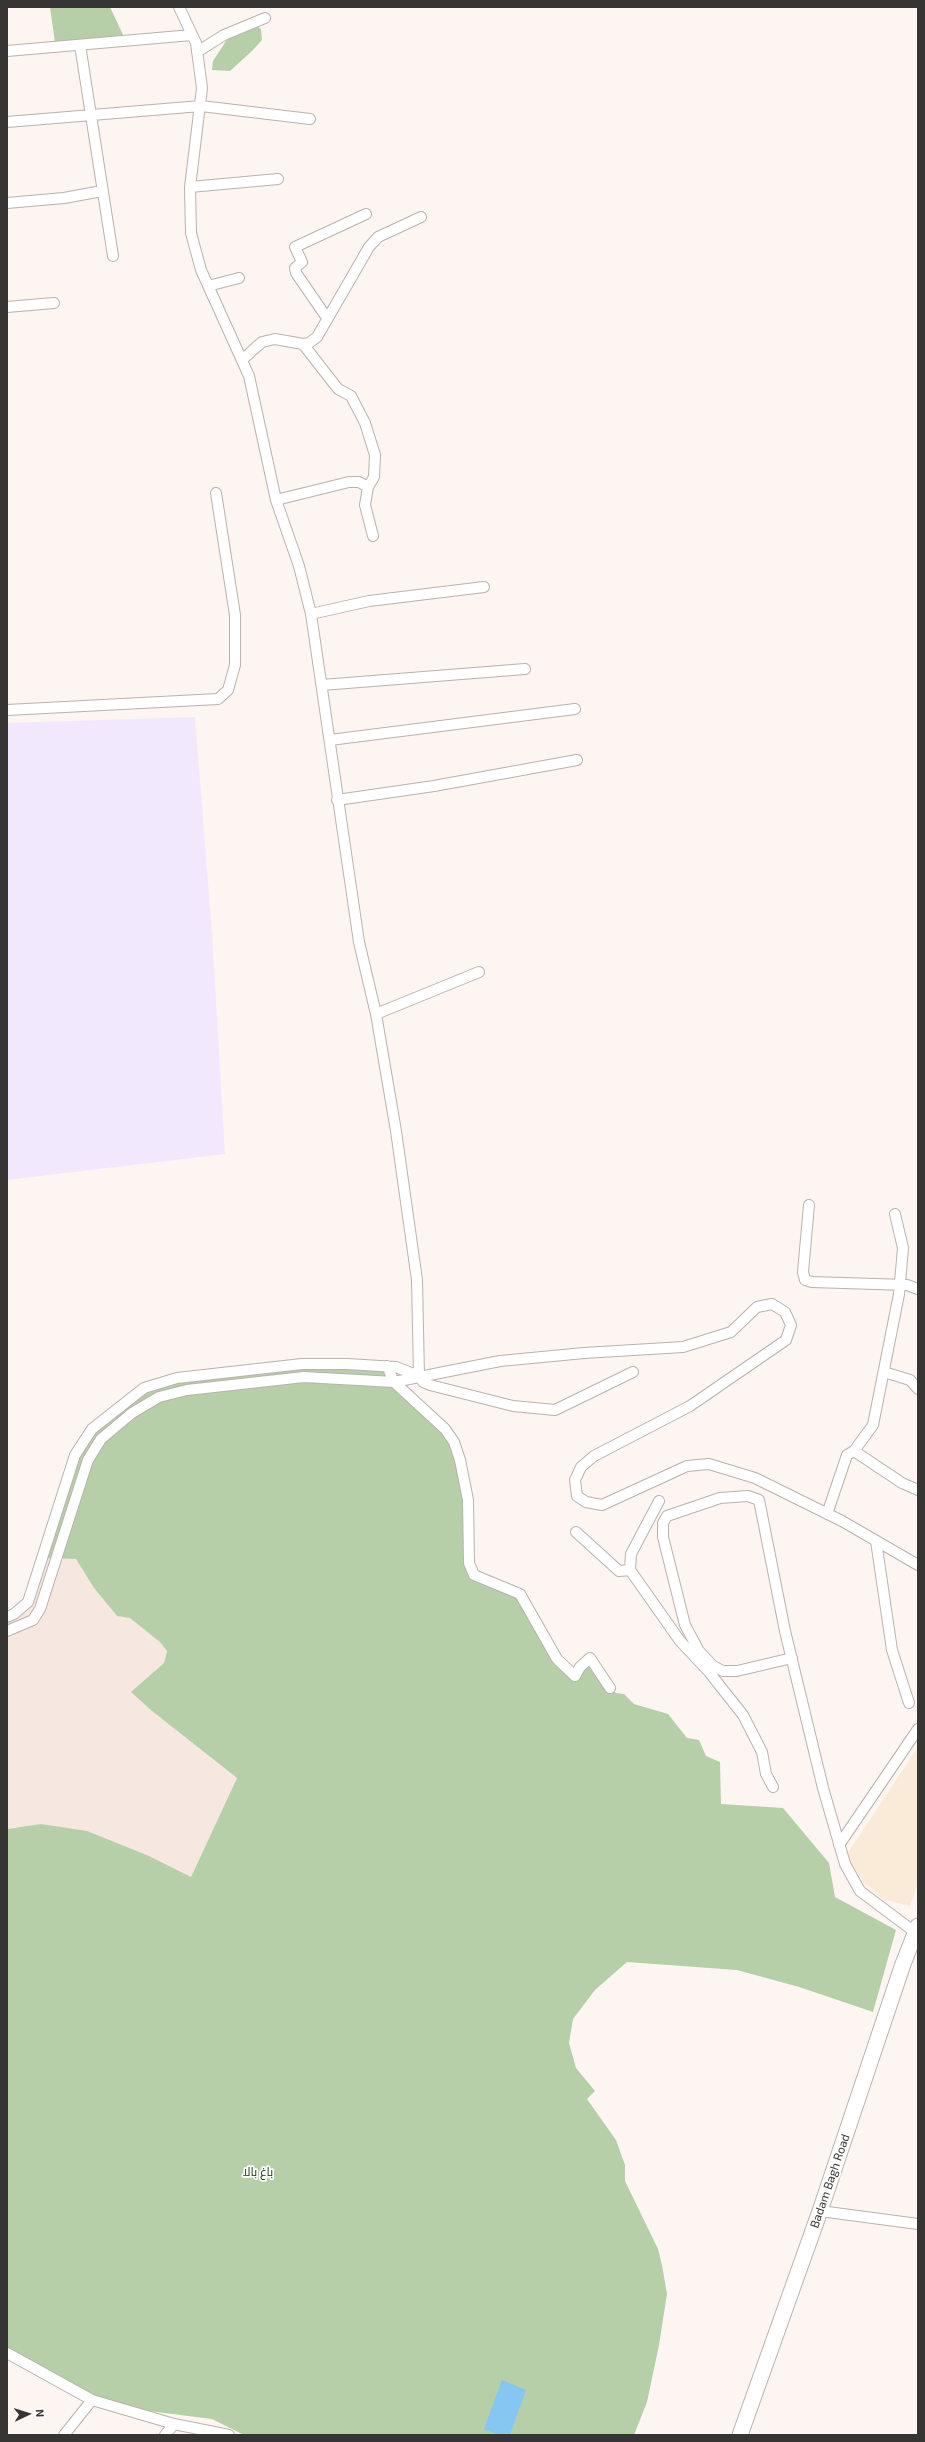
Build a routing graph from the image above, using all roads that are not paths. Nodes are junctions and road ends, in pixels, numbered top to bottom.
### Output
1 (179, 7) edge
2 (265, 18) dead end
3 (192, 35) junction
4 (80, 45) junction
5 (7, 51) edge
6 (197, 52) junction
7 (200, 106) junction
8 (90, 115) junction
9 (310, 119) dead end
10 (7, 122) edge
11 (278, 179) dead end
12 (190, 187) junction
13 (102, 190) junction
14 (7, 203) edge
15 (366, 214) dead end
16 (421, 217) dead end
17 (113, 256) dead end
18 (240, 278) dead end
19 (208, 286) junction
20 (54, 303) dead end
21 (7, 307) edge
22 (327, 318) junction
23 (303, 344) junction
24 (243, 359) junction
25 (368, 487) junction
26 (216, 493) dead end
27 (276, 500) junction
28 (373, 536) dead end
29 (484, 587) dead end
30 (310, 614) junction
31 (525, 669) dead end
32 (322, 685) junction
33 (575, 709) dead end
34 (7, 710) edge
35 (330, 740) junction
36 (576, 760) dead end
37 (337, 800) junction
38 (479, 972) dead end
39 (376, 1014) junction
40 (809, 1205) dead end
41 (895, 1214) dead end
42 (899, 1284) junction
43 (918, 1289) edge
44 (387, 1366) junction
45 (633, 1372) dead end
46 (884, 1372) junction
47 (419, 1376) junction
48 (394, 1382) junction
49 (918, 1389) edge
50 (854, 1451) junction
51 (918, 1490) edge
52 (659, 1501) dead end
53 (827, 1514) junction
54 (576, 1532) dead end
55 (876, 1541) junction
56 (918, 1565) edge
57 (630, 1570) junction
58 (39, 1572) junction
59 (52, 1576) junction
60 (7, 1617) edge
61 (7, 1631) edge
62 (792, 1658) junction
63 (610, 1688) dead end
64 (909, 1703) dead end
65 (918, 1728) edge
66 (773, 1787) dead end
67 (840, 1845) junction
68 (917, 1930) edge
69 (820, 2211) junction
70 (918, 2224) edge
71 (7, 2353) edge
72 (92, 2400) junction
73 (174, 2424) junction
74 (64, 2435) edge
75 (165, 2435) edge
76 (229, 2435) edge
77 (740, 2435) edge

1 - 3 street
2 - 6 street
3 - 4 street
3 - 6 street
4 - 5 street
4 - 8 street
6 - 7 street
7 - 8 street
7 - 9 street
7 - 12 street
8 - 10 street
8 - 13 street
11 - 12 street
12 - 19 street
13 - 14 street
13 - 17 street
15 - 22 street
16 - 22 street
18 - 19 street
19 - 24 street
20 - 21 street
22 - 23 street
23 - 24 street
23 - 25 street
24 - 27 street
25 - 27 street
25 - 28 street
26 - 34 street
27 - 30 street
29 - 30 street
30 - 32 street
31 - 32 street
32 - 35 street
33 - 35 street
35 - 37 street
36 - 37 street
37 - 39 street
38 - 39 street
39 - 47 street
40 - 42 street
41 - 42 street
42 - 43 street
42 - 46 street
44 - 47 street
44 - 48 street
44 - 58 street
45 - 47 street
46 - 49 street
46 - 50 street
47 - 48 street
47 - 53 street
48 - 59 street
48 - 63 street
50 - 51 street
50 - 53 street
52 - 57 street
53 - 55 street
54 - 57 street
55 - 56 street
55 - 64 street
57 - 66 street
58 - 59 street
58 - 60 street
59 - 61 street
62 - 62 street
62 - 67 street
65 - 67 street
67 - 68 street
68 - 69 main road, Badam Bagh Road
69 - 70 street
69 - 77 main road, Badam Bagh Road
71 - 72 street
72 - 73 street
72 - 74 street
73 - 75 street
73 - 76 street

